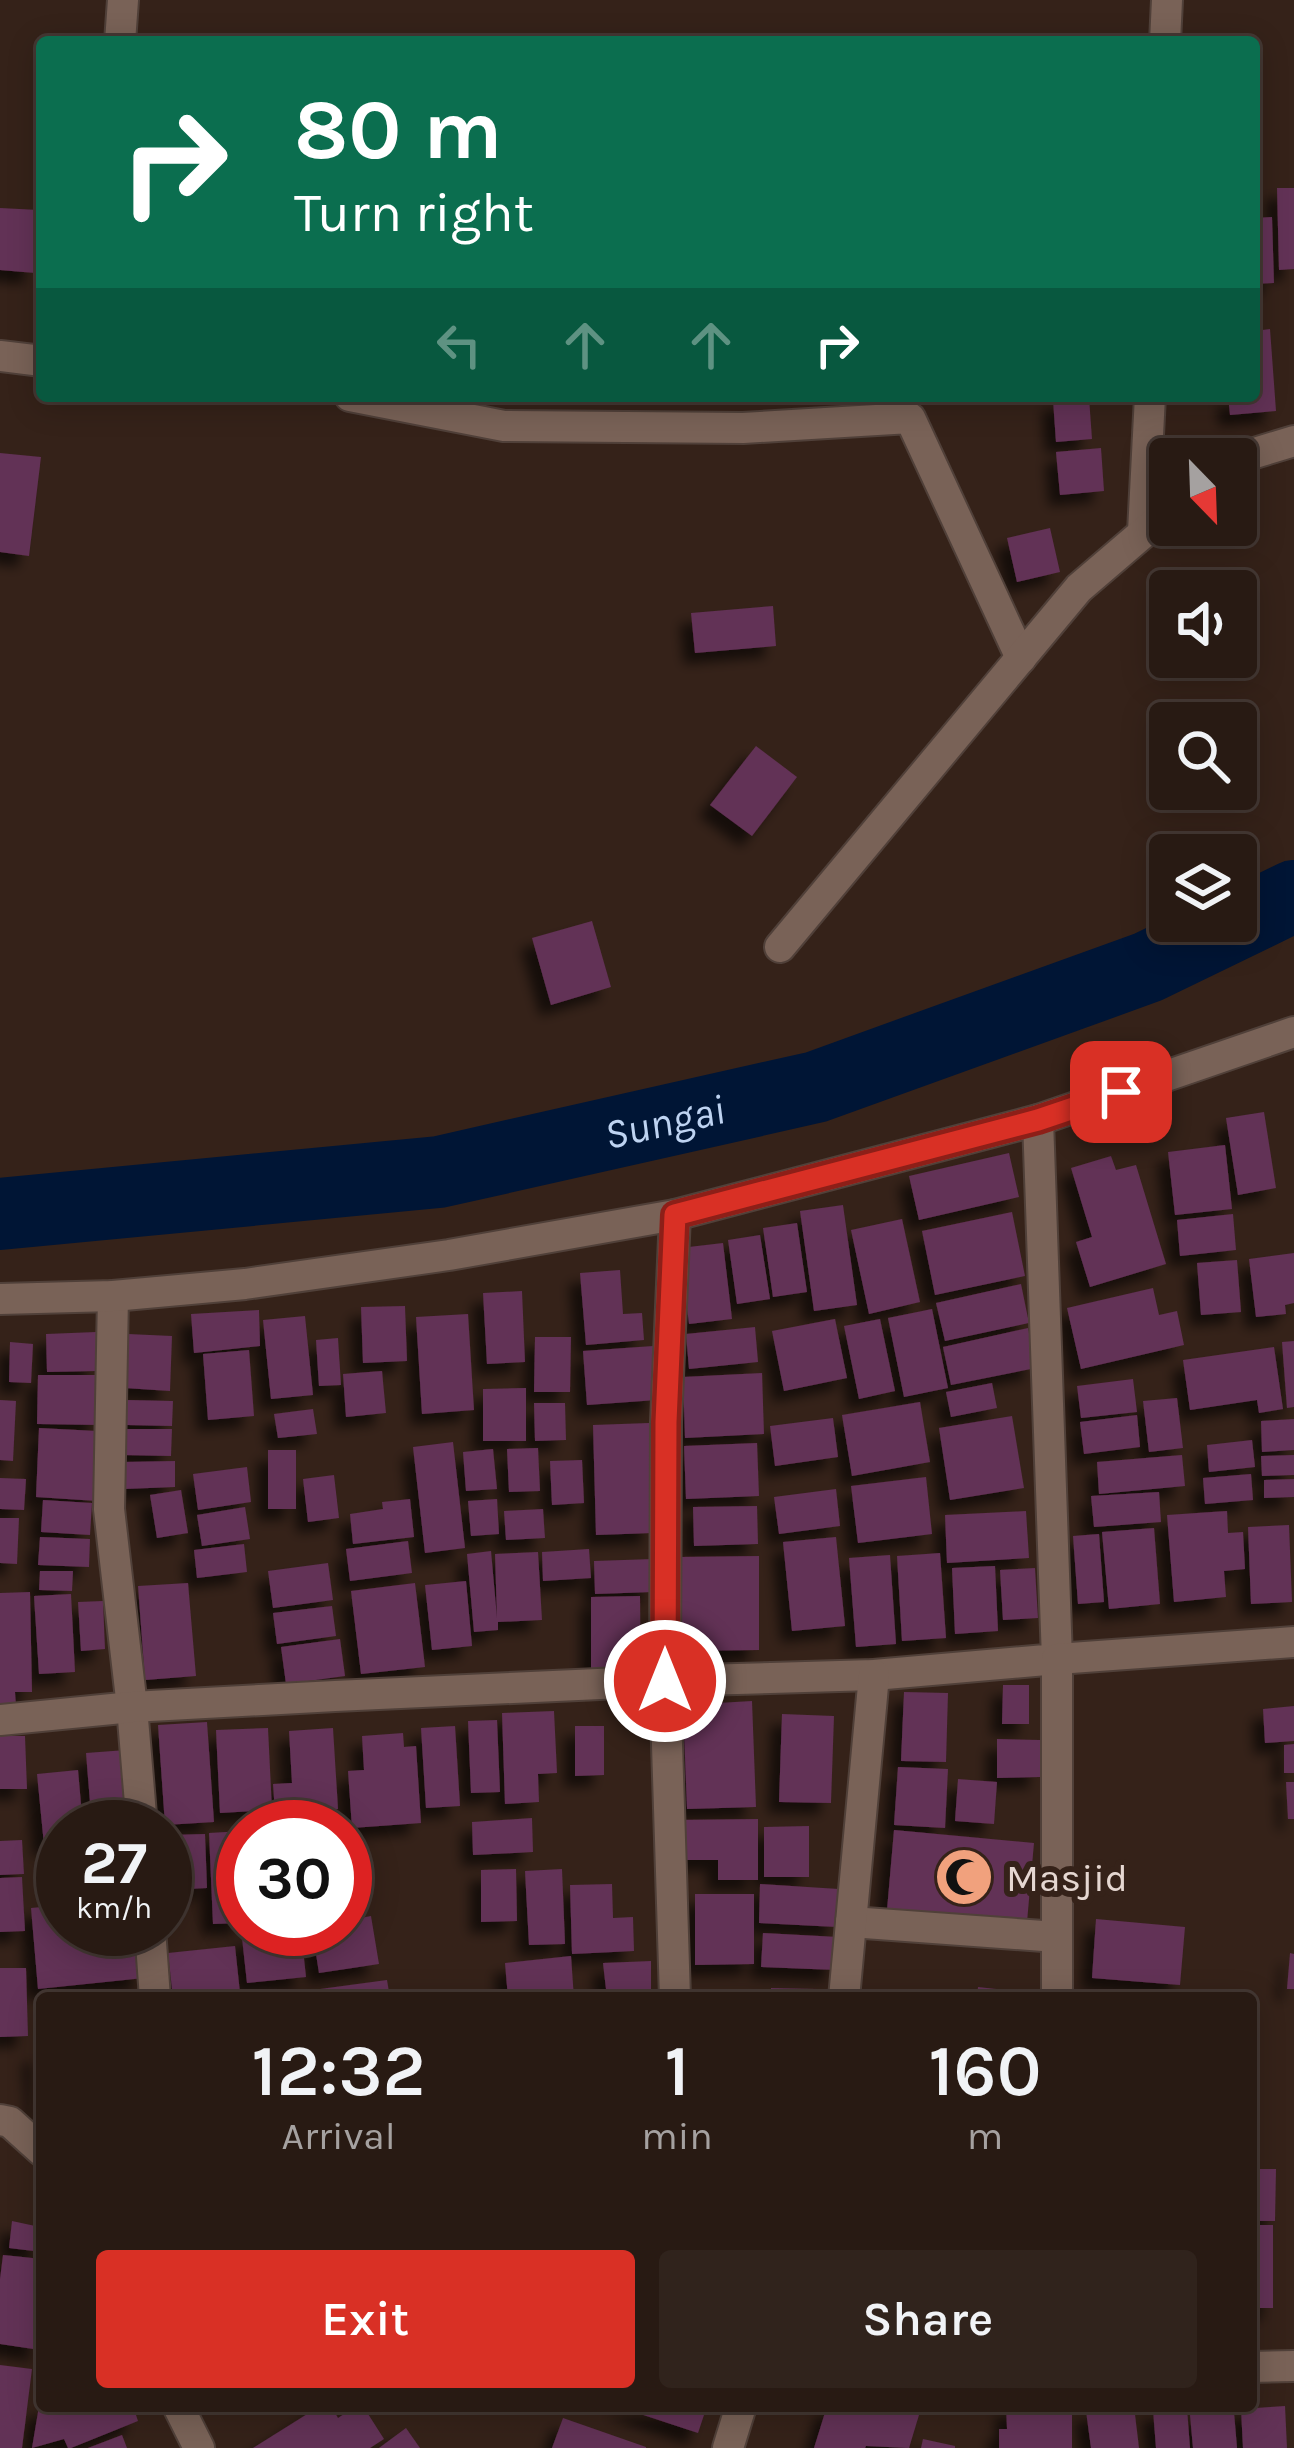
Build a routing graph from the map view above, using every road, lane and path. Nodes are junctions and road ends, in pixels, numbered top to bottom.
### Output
1 (123, 0) edge
2 (1167, 0) edge
3 (120, 36) edge
4 (1165, 36) edge
5 (0, 356) edge
6 (36, 360) edge
7 (381, 402) edge
8 (1150, 402) edge
9 (1294, 441) edge
10 (1257, 452) edge
11 (1149, 527) edge
12 (1143, 532) junction
13 (1021, 658) junction
14 (780, 947) dead end
15 (1294, 1032) edge
16 (1038, 1120) junction
17 (675, 1215) junction
18 (113, 1295) junction
19 (0, 1299) edge
20 (1294, 1642) edge
21 (1057, 1659) junction
22 (874, 1675) junction
23 (665, 1681) junction
24 (132, 1707) junction
25 (0, 1720) edge
26 (140, 1800) edge
27 (851, 1922) junction
28 (1057, 1937) junction
29 (152, 1956) edge
30 (155, 1992) edge
31 (675, 1992) edge
32 (845, 1992) edge
33 (1057, 1992) edge
34 (0, 2120) edge
35 (36, 2146) edge
36 (1294, 2366) edge
37 (1257, 2367) edge
38 (181, 2412) edge
39 (739, 2412) edge
40 (199, 2448) edge
41 (728, 2448) edge

1 - 3 street
2 - 4 street
5 - 6 street
7 - 13 street
8 - 12 street
9 - 10 street
11 - 12 street
12 - 13 street
13 - 14 street
15 - 16 street
16 - 17 street
16 - 21 street
17 - 18 street
17 - 23 street
18 - 19 street
18 - 24 street
20 - 21 street
21 - 22 street
21 - 28 street
22 - 23 street
22 - 27 street
23 - 24 street
23 - 31 street
24 - 25 street
24 - 26 street
27 - 28 street
27 - 32 street
28 - 33 street
29 - 30 street
34 - 35 street
36 - 37 street
38 - 40 street
39 - 41 street

